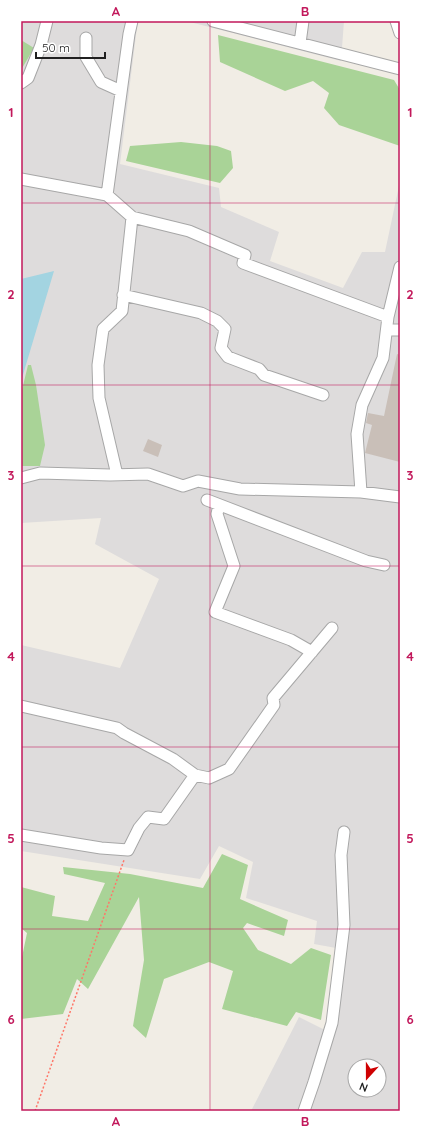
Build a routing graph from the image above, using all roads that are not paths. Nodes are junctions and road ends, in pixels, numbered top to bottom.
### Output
1 (47, 21) edge
2 (132, 21) edge
3 (213, 21) edge
4 (304, 21) edge
5 (396, 21) edge
6 (249, 25) edge
7 (400, 33) edge
8 (86, 38) dead end
9 (300, 44) junction
10 (400, 69) edge
11 (21, 83) edge
12 (121, 91) junction
13 (21, 179) edge
14 (107, 195) junction
15 (132, 216) junction
16 (400, 267) edge
17 (123, 295) junction
18 (388, 317) junction
19 (396, 329) edge
20 (323, 395) dead end
21 (117, 475) junction
22 (21, 478) edge
23 (361, 492) junction
24 (400, 497) edge
25 (207, 500) dead end
26 (219, 505) junction
27 (384, 565) dead end
28 (332, 628) dead end
29 (312, 652) junction
30 (21, 706) edge
31 (195, 775) junction
32 (344, 832) dead end
33 (21, 835) edge
34 (304, 1111) edge

1 - 11 street
2 - 12 street
3 - 6 street
4 - 9 street
5 - 7 street
6 - 9 street
8 - 12 street
9 - 10 street
12 - 14 street
13 - 14 street
14 - 15 street
15 - 17 street
15 - 18 street
16 - 18 street
17 - 20 street
17 - 21 street
18 - 19 street
19 - 23 street
21 - 22 street
21 - 23 street
23 - 24 street
25 - 26 street
26 - 27 street
26 - 29 street
28 - 29 street
29 - 31 street
30 - 31 street
31 - 33 street
32 - 34 street

